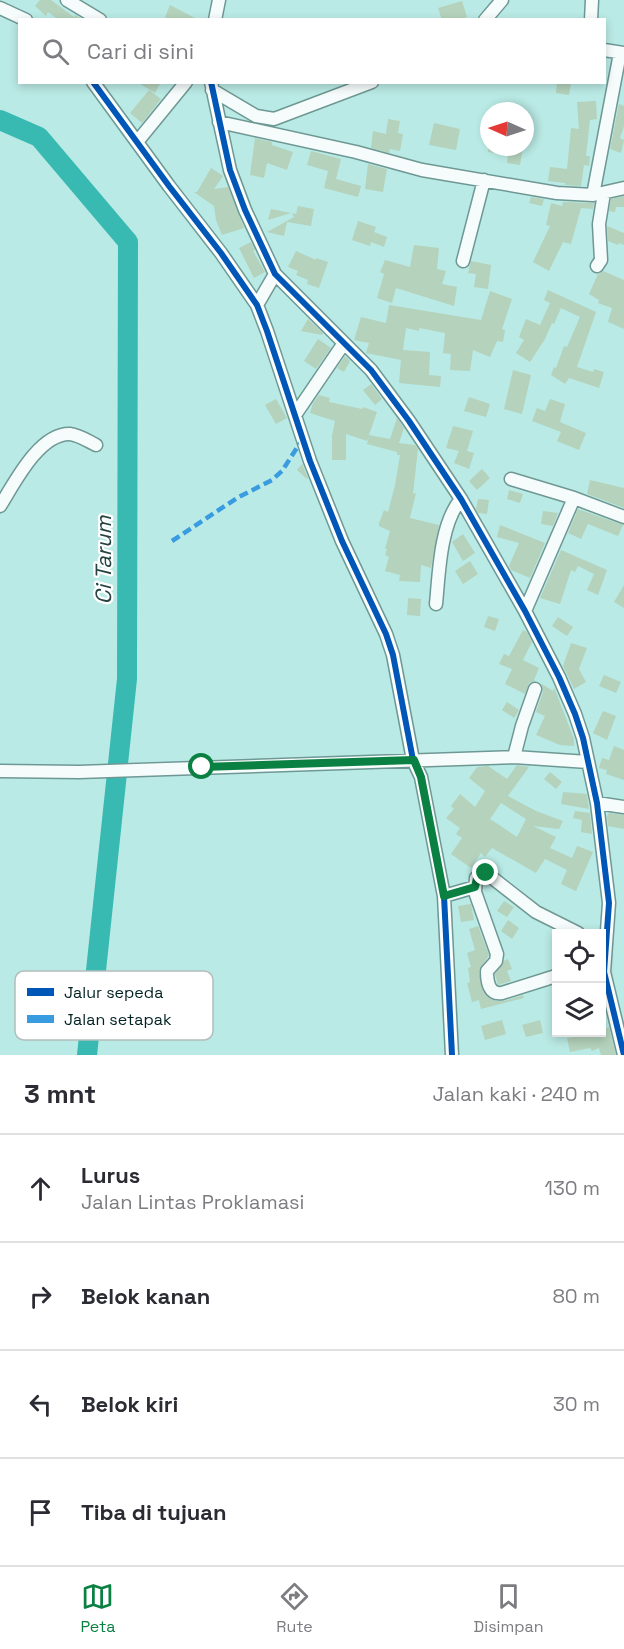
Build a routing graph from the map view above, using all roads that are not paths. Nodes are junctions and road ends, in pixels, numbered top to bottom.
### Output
1 (219, 0) edge
2 (502, 0) edge
3 (592, 0) edge
4 (71, 1) edge
5 (0, 8) edge
6 (22, 18) edge
7 (97, 18) edge
8 (215, 18) edge
9 (487, 18) edge
10 (591, 18) edge
11 (606, 50) edge
12 (622, 53) edge
13 (94, 84) edge
14 (184, 84) edge
15 (367, 84) edge
16 (211, 86) edge
17 (219, 122) junction
18 (137, 142) junction
19 (484, 180) junction
20 (624, 188) edge
21 (599, 194) junction
22 (463, 261) dead end
23 (597, 266) dead end
24 (275, 274) junction
25 (256, 305) junction
26 (344, 343) junction
27 (294, 415) junction
28 (96, 445) dead end
29 (511, 479) dead end
30 (574, 498) junction
31 (461, 499) junction
32 (0, 506) edge
33 (624, 517) edge
34 (436, 604) dead end
35 (525, 611) junction
36 (535, 689) dead end
37 (514, 757) junction
38 (414, 760) junction
39 (588, 762) junction
40 (0, 771) edge
41 (597, 803) junction
42 (624, 807) edge
43 (475, 887) junction
44 (444, 896) junction
45 (570, 929) edge
46 (605, 929) edge
47 (552, 977) edge
48 (606, 983) edge
49 (452, 1055) edge
50 (624, 1055) edge

1 - 8 street
2 - 9 street
3 - 10 street
4 - 7 street
5 - 6 street
11 - 12 street
12 - 21 street
13 - 18 street
14 - 18 street
15 - 16 street
16 - 17 street
17 - 19 street
17 - 24 street
18 - 25 street
19 - 21 street
19 - 22 street
20 - 21 street
21 - 23 street
24 - 25 street
24 - 26 street
25 - 27 street
26 - 27 street
26 - 31 street
27 - 38 street
28 - 32 street
29 - 30 street
30 - 33 street
30 - 35 street
31 - 34 street
31 - 35 street
35 - 39 street
36 - 37 street
37 - 38 street
37 - 39 street
38 - 40 street
38 - 44 street
39 - 41 street
41 - 42 street
41 - 46 street
43 - 44 street
43 - 45 street
43 - 47 street
44 - 49 street
48 - 50 street

